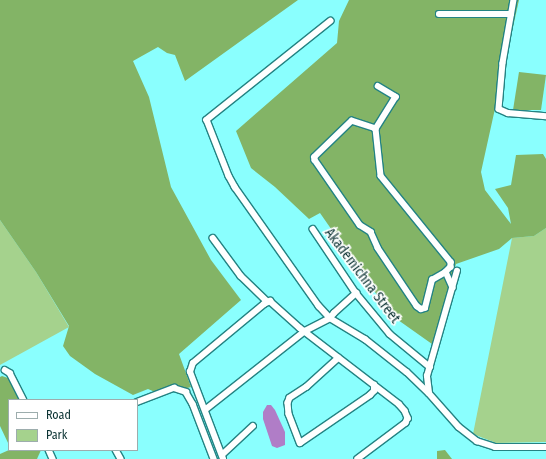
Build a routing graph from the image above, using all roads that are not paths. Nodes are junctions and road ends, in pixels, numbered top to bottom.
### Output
1 (514, 0) edge
2 (439, 14) dead end
3 (511, 14) junction
4 (331, 21) dead end
5 (378, 86) dead end
6 (546, 116) edge
7 (376, 129) junction
8 (313, 229) dead end
9 (213, 238) dead end
10 (458, 271) dead end
11 (446, 272) junction
12 (453, 288) junction
13 (356, 293) junction
14 (268, 302) junction
15 (330, 318) junction
16 (305, 331) junction
17 (339, 358) junction
18 (430, 368) junction
19 (5, 370) dead end
20 (374, 385) junction
21 (429, 393) junction
22 (23, 399) edge
23 (138, 402) edge
24 (205, 410) junction
25 (253, 426) dead end
26 (546, 447) edge
27 (223, 457) edge
28 (214, 459) edge
29 (358, 459) edge

1 - 3 street
2 - 3 street
3 - 6 street
4 - 15 street
5 - 7 street
7 - 11 street
7 - 11 street
8 - 13 street, Akademichna Street
9 - 14 street
10 - 12 street
11 - 12 street
12 - 18 street
13 - 15 street
13 - 18 street, Akademichna Street
14 - 16 street
14 - 24 street
15 - 16 street
15 - 21 street
16 - 17 street
16 - 24 street
17 - 20 street
17 - 20 street
18 - 21 street
19 - 22 street
20 - 29 street
21 - 26 street
23 - 28 street
24 - 27 street
25 - 27 street

